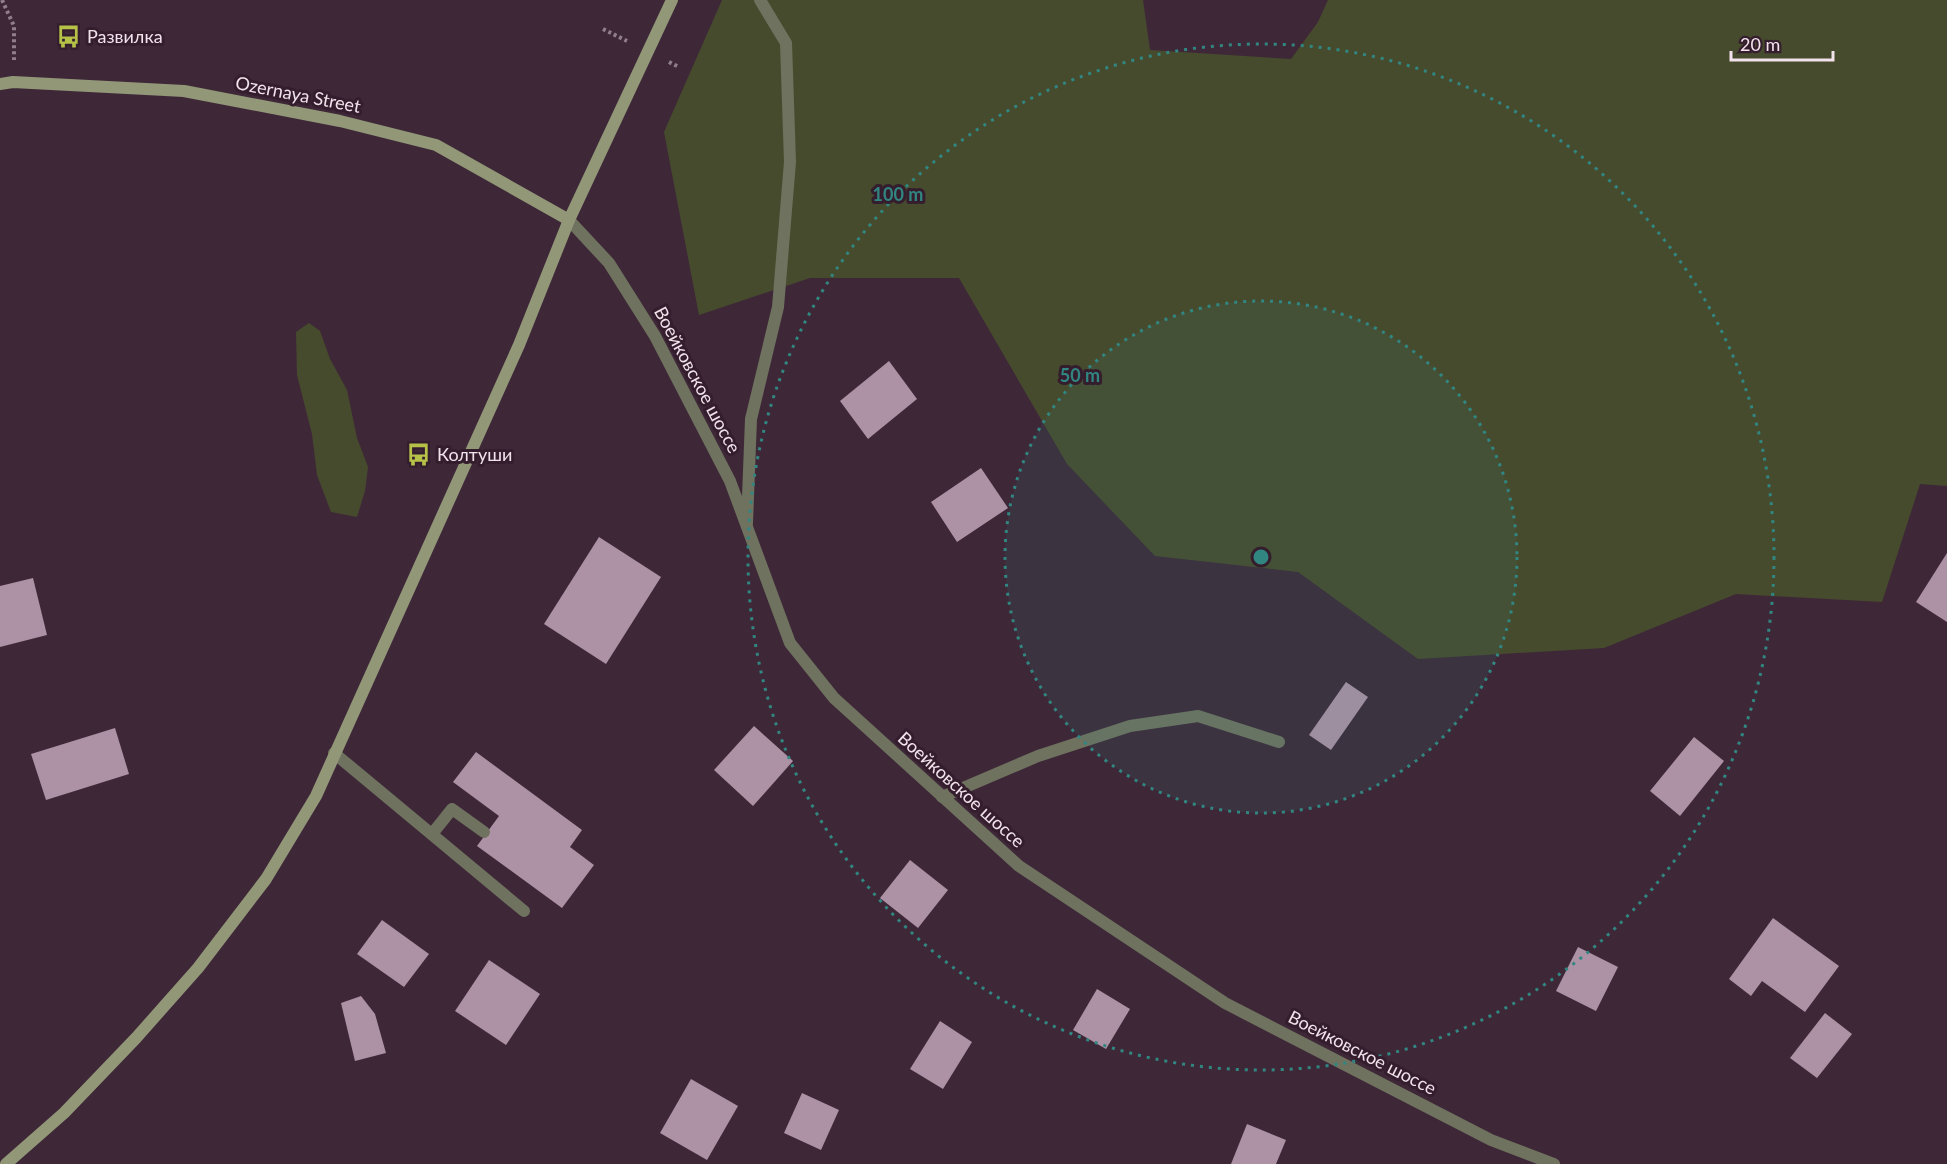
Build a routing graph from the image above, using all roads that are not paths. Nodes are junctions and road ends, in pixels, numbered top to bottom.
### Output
1 (672, 0) edge
2 (760, 0) edge
3 (0, 84) edge
4 (569, 220) junction
5 (747, 523) junction
6 (1279, 742) dead end
7 (334, 753) junction
8 (942, 797) junction
9 (484, 832) dead end
10 (432, 834) junction
11 (524, 911) dead end
12 (6, 1164) edge
13 (1554, 1164) edge

1 - 4 main road
2 - 5 street
3 - 4 main road, Ozernaya Street
4 - 5 street, Воейковское шоссе
4 - 7 main road
5 - 8 street, Воейковское шоссе
6 - 8 street
7 - 10 street
7 - 12 main road
8 - 13 street, Воейковское шоссе
9 - 10 street
10 - 11 street

